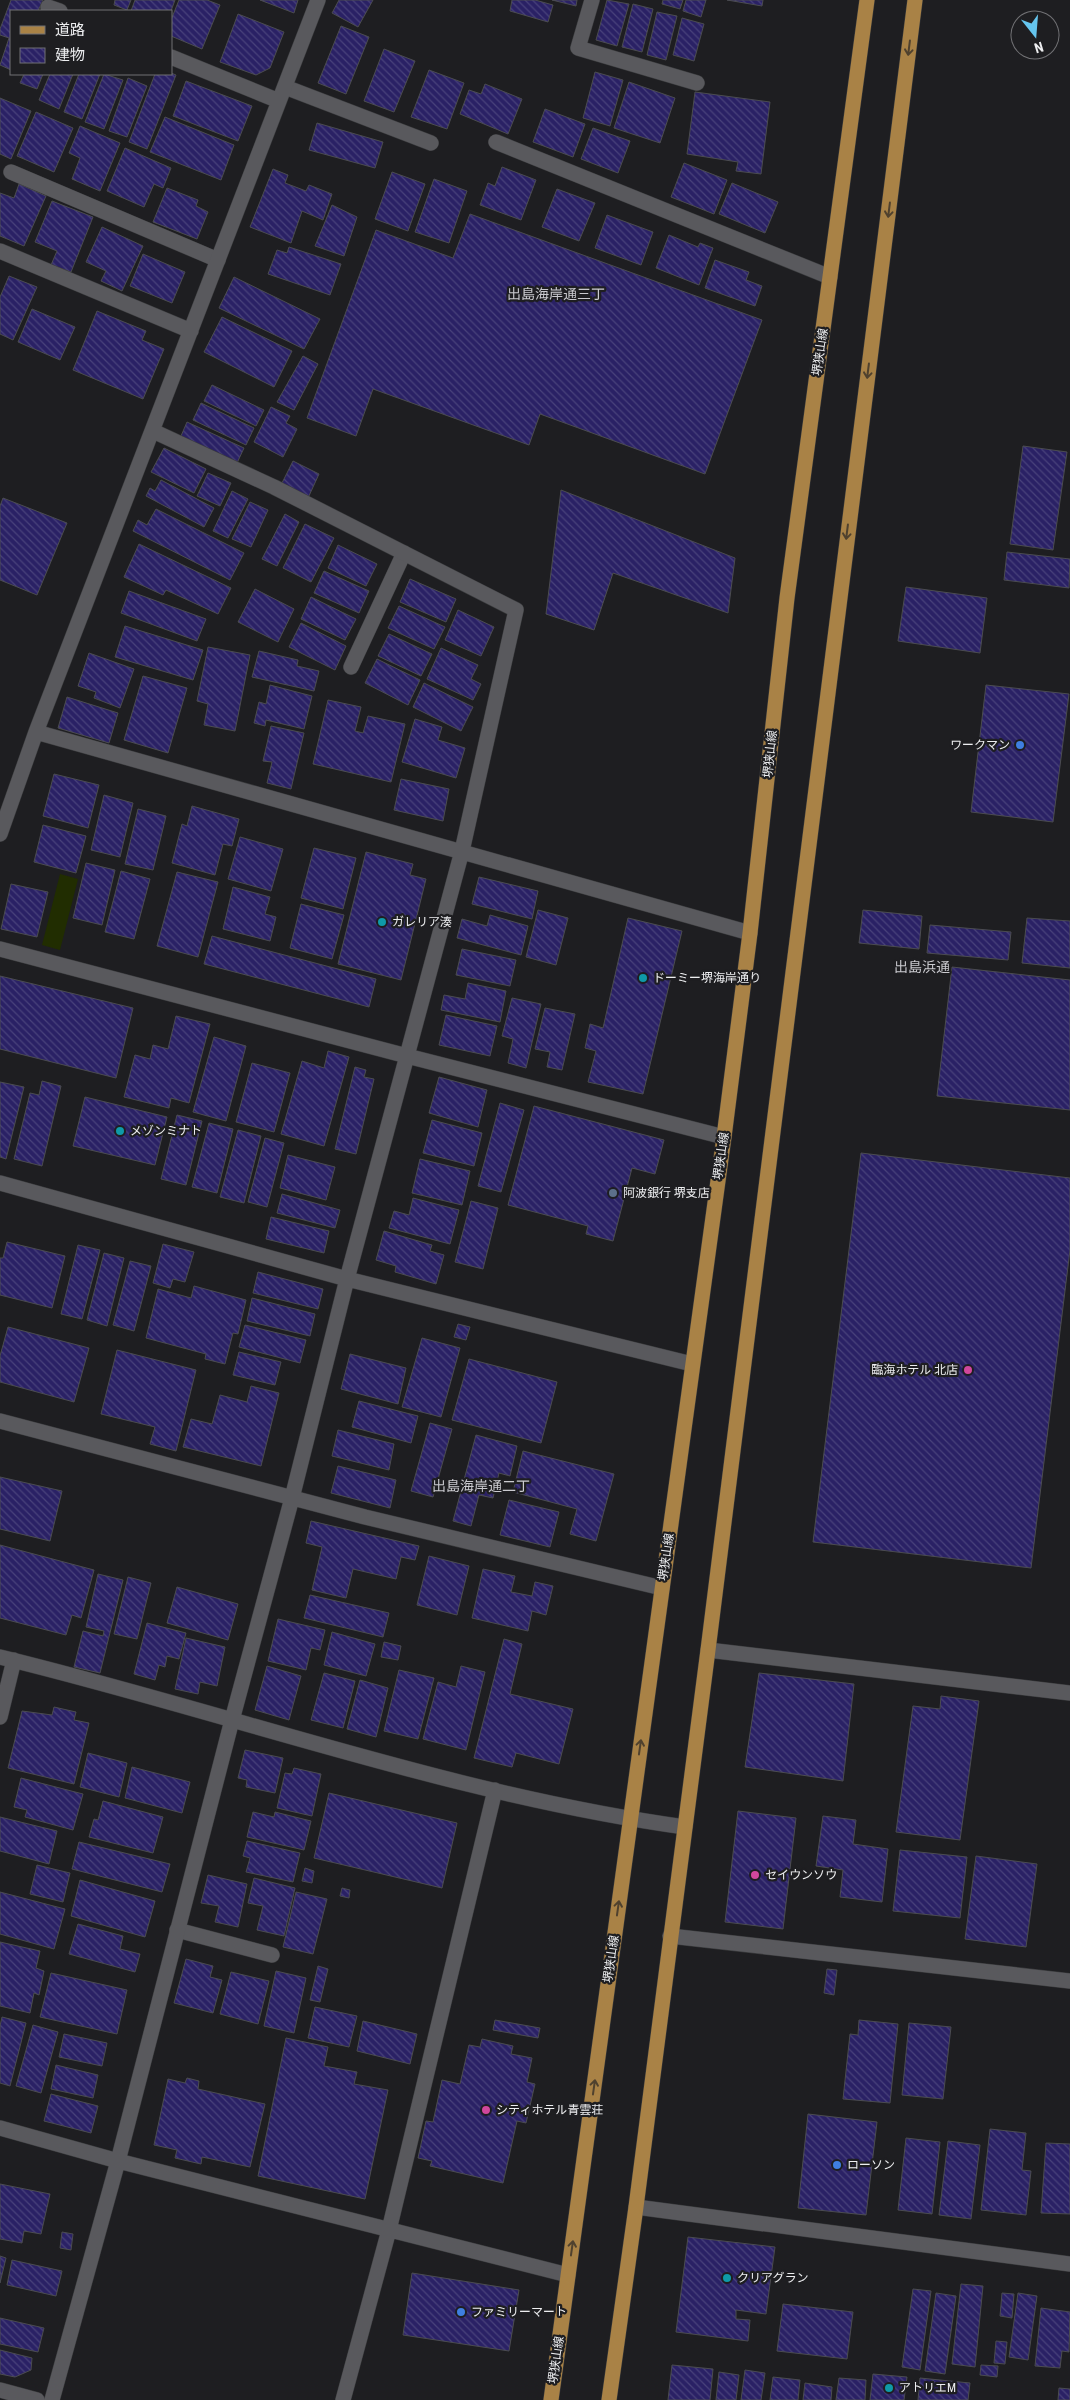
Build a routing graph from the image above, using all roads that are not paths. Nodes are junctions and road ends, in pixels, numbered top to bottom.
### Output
1 (318, 0) edge
2 (592, 0) edge
3 (867, 0) edge
4 (915, 0) edge
5 (172, 57) edge
6 (697, 83) dead end
7 (285, 87) junction
8 (279, 101) junction
9 (496, 142) dead end
10 (431, 143) dead end
11 (11, 172) dead end
12 (0, 251) edge
13 (218, 260) junction
14 (830, 277) junction
15 (191, 331) junction
16 (153, 431) junction
17 (404, 553) junction
18 (351, 667) dead end
19 (36, 732) junction
20 (0, 834) edge
21 (462, 851) junction
22 (750, 933) junction
23 (0, 949) edge
24 (407, 1056) junction
25 (724, 1137) junction
26 (0, 1183) edge
27 (347, 1279) junction
28 (692, 1364) junction
29 (0, 1421) edge
30 (292, 1498) junction
31 (662, 1588) junction
32 (708, 1650) junction
33 (7, 1659) edge
34 (1070, 1693) edge
35 (0, 1717) edge
36 (232, 1720) junction
37 (496, 1790) junction
38 (630, 1820) junction
39 (685, 1827) junction
40 (177, 1930) junction
41 (670, 1936) junction
42 (272, 1955) dead end
43 (1070, 1981) edge
44 (0, 2128) edge
45 (118, 2161) junction
46 (636, 2207) junction
47 (389, 2230) junction
48 (1070, 2264) edge
49 (568, 2276) junction
50 (0, 2390) edge
51 (37, 2400) edge
52 (52, 2400) edge
53 (343, 2400) edge
54 (551, 2400) edge
55 (609, 2400) edge

1 - 7 street
2 - 6 street
3 - 14 main road, 堺狭山線
4 -> 32 main road
5 - 8 street
7 - 8 street
7 - 10 street
8 - 13 street
9 - 14 street
11 - 13 street
12 - 15 street
13 - 15 street
14 - 22 main road, 堺狭山線
15 - 16 street
16 - 17 street
16 - 19 street
17 - 18 street
17 - 21 street
19 - 20 street
19 - 21 street
21 - 22 street
21 - 24 street
22 - 25 main road, 堺狭山線
23 - 24 street
24 - 25 street
24 - 27 street
25 - 28 main road, 堺狭山線
26 - 27 street
27 - 28 street
27 - 30 street
28 - 31 main road, 堺狭山線
29 - 30 street
30 - 31 street
30 - 36 street
38 -> 31 main road, 堺狭山線
32 - 34 street
32 - 39 main road
33 - 35 street
33 - 36 street
36 - 37 street
36 - 40 street
37 - 38 street
37 - 47 street
38 - 39 street
49 -> 38 main road, 堺狭山線
39 - 41 main road
40 - 42 street
40 - 45 street
41 - 43 street
41 - 46 main road
44 - 45 street
45 - 47 street
45 - 52 street
46 - 48 street
46 - 55 main road
47 - 49 street
47 - 53 street
49 - 54 main road, 堺狭山線
50 - 51 street

